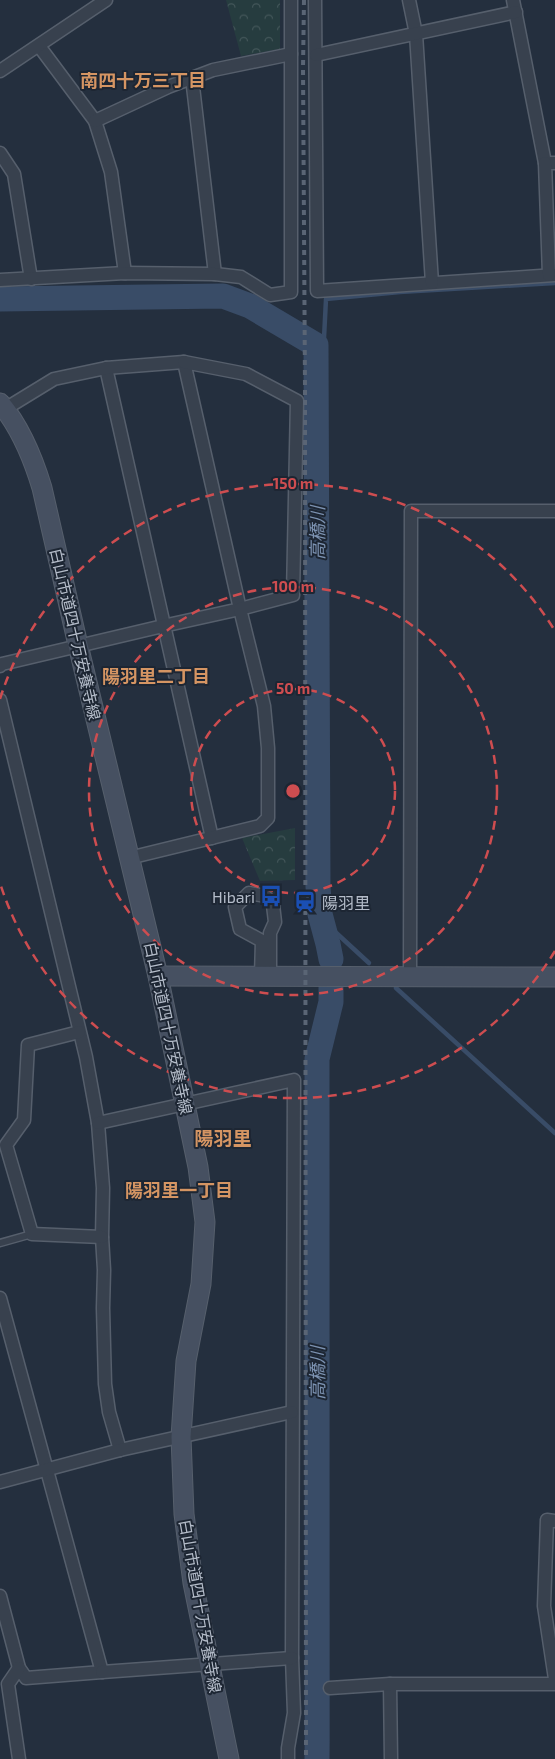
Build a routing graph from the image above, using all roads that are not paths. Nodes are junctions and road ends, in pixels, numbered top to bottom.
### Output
1 (106, 0) edge
2 (290, 0) edge
3 (316, 0) edge
4 (409, 0) edge
5 (514, 6) edge
6 (416, 34) junction
7 (39, 46) junction
8 (291, 54) junction
9 (316, 55) junction
10 (0, 71) edge
11 (192, 78) junction
12 (95, 121) junction
13 (0, 153) edge
14 (550, 163) edge
15 (125, 273) junction
16 (215, 274) junction
17 (552, 275) edge
18 (31, 279) junction
19 (0, 280) edge
20 (432, 283) junction
21 (184, 362) junction
22 (106, 368) junction
23 (3, 406) edge
24 (555, 511) edge
25 (240, 609) junction
26 (163, 626) junction
27 (78, 645) junction
28 (0, 666) edge
29 (0, 700) edge
30 (212, 838) junction
31 (129, 858) junction
32 (158, 976) junction
33 (265, 977) junction
34 (410, 977) junction
35 (555, 977) edge
36 (79, 1032) junction
37 (186, 1104) junction
38 (98, 1123) junction
39 (32, 1234) junction
40 (102, 1237) junction
41 (0, 1243) edge
42 (0, 1298) edge
43 (292, 1412) junction
44 (181, 1437) junction
45 (120, 1450) junction
46 (46, 1468) junction
47 (0, 1482) edge
48 (555, 1521) edge
49 (0, 1596) edge
50 (292, 1658) junction
51 (210, 1664) junction
52 (19, 1668) junction
53 (102, 1672) junction
54 (555, 1679) edge
55 (390, 1684) junction
56 (555, 1684) edge
57 (330, 1688) dead end
58 (19, 1759) edge
59 (228, 1759) edge
60 (288, 1759) edge
61 (391, 1759) edge

1 - 7 street
2 - 8 street
3 - 9 street
4 - 6 street
5 - 6 street
5 - 14 street
6 - 9 street
6 - 20 street
7 - 10 street
7 - 12 street
8 - 11 street
8 - 16 street
9 - 20 street
11 - 12 street
11 - 16 street
12 - 15 street
13 - 18 street
14 - 17 street
15 - 16 street
15 - 18 street
17 - 20 street
18 - 19 street
21 - 22 street
21 - 25 street
21 - 25 street
22 - 23 street
22 - 26 street
23 - 27 street, 白山市道四十万安養寺線
24 - 34 street
25 - 26 street
25 - 30 street
26 - 27 street
26 - 30 street
27 - 28 street
27 - 31 street, 白山市道四十万安養寺線
29 - 36 street
30 - 31 street
31 - 32 street, 白山市道四十万安養寺線
32 - 33 street
32 - 37 street, 白山市道四十万安養寺線
33 - 33 street
33 - 34 street
34 - 35 street
36 - 38 street
36 - 39 street
37 - 38 street
37 - 43 street
37 - 44 street, 白山市道四十万安養寺線
38 - 40 street
39 - 40 street
39 - 41 lane
40 - 45 street
42 - 46 street
43 - 44 street
43 - 50 street
44 - 45 street
44 - 51 street, 白山市道四十万安養寺線
45 - 46 street
46 - 47 street
46 - 53 street
48 - 54 street
49 - 52 street
50 - 51 street
50 - 60 street
51 - 53 street
51 - 59 street, 白山市道四十万安養寺線
52 - 53 street
52 - 58 street
55 - 56 street
55 - 57 street
55 - 61 street

